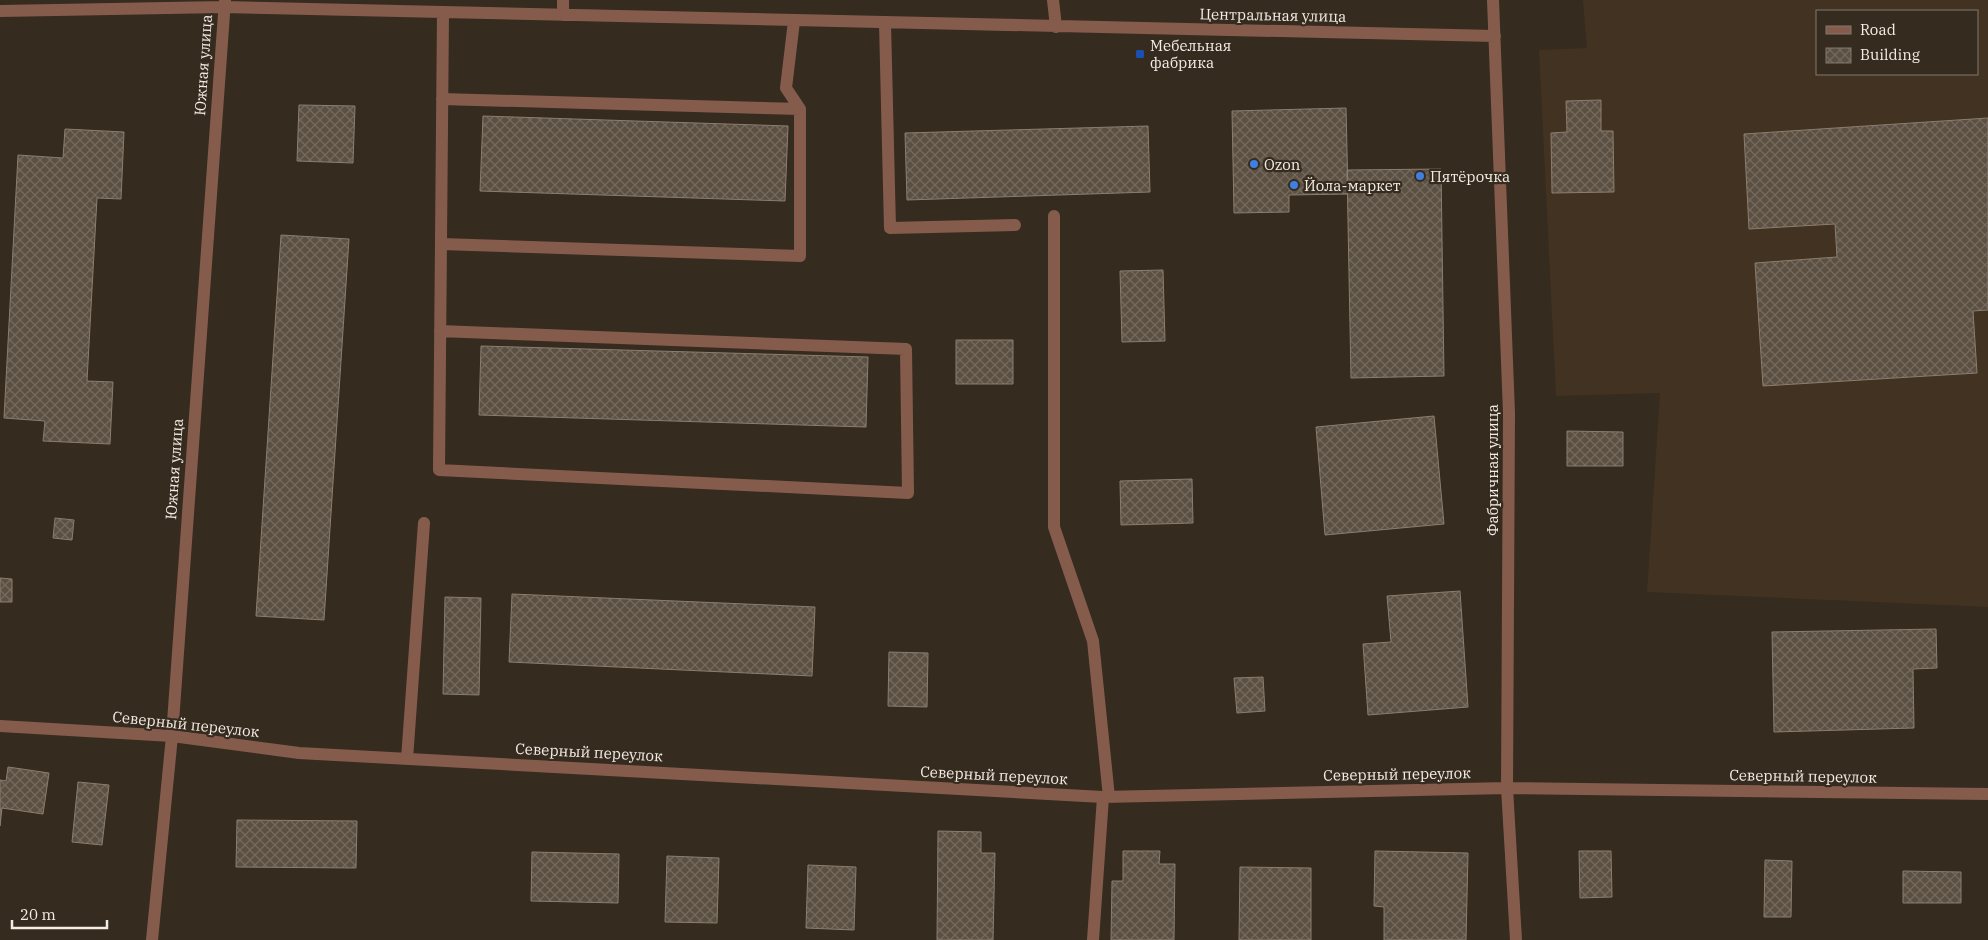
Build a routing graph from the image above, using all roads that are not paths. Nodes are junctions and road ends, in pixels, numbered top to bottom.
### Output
1 (563, 0) edge
2 (1053, 0) edge
3 (1493, 0) edge
4 (224, 4) edge
5 (0, 11) edge
6 (443, 12) junction
7 (562, 15) junction
8 (794, 21) junction
9 (885, 23) junction
10 (1056, 26) junction
11 (1495, 36) junction
12 (442, 100) junction
13 (800, 109) junction
14 (1054, 216) dead end
15 (1015, 225) dead end
16 (441, 244) junction
17 (440, 331) junction
18 (424, 522) dead end
19 (0, 726) edge
20 (172, 736) junction
21 (407, 759) junction
22 (1507, 788) junction
23 (1988, 794) edge
24 (1106, 797) junction
25 (152, 940) edge
26 (1093, 940) edge
27 (1516, 940) edge

1 - 7 street
2 - 10 street
3 - 11 street, Фабричная улица
4 - 5 street, Центральная улица
4 - 6 street, Центральная улица
4 - 20 street, Южная улица
6 - 7 street, Центральная улица
6 - 12 street
7 - 8 street, Центральная улица
8 - 9 street, Центральная улица
8 - 13 street
9 - 10 street, Центральная улица
9 - 15 street
10 - 11 street, Центральная улица
11 - 22 street, Фабричная улица
12 - 13 street
12 - 16 street
13 - 16 street
14 - 24 street
16 - 17 street
17 - 17 street
18 - 21 street
19 - 20 street, Северный переулок
20 - 21 street, Северный переулок
20 - 25 street, Южная улица
21 - 24 street, Северный переулок
22 - 23 street, Северный переулок
22 - 24 street, Северный переулок
22 - 27 street, Фабричная улица
24 - 26 street

